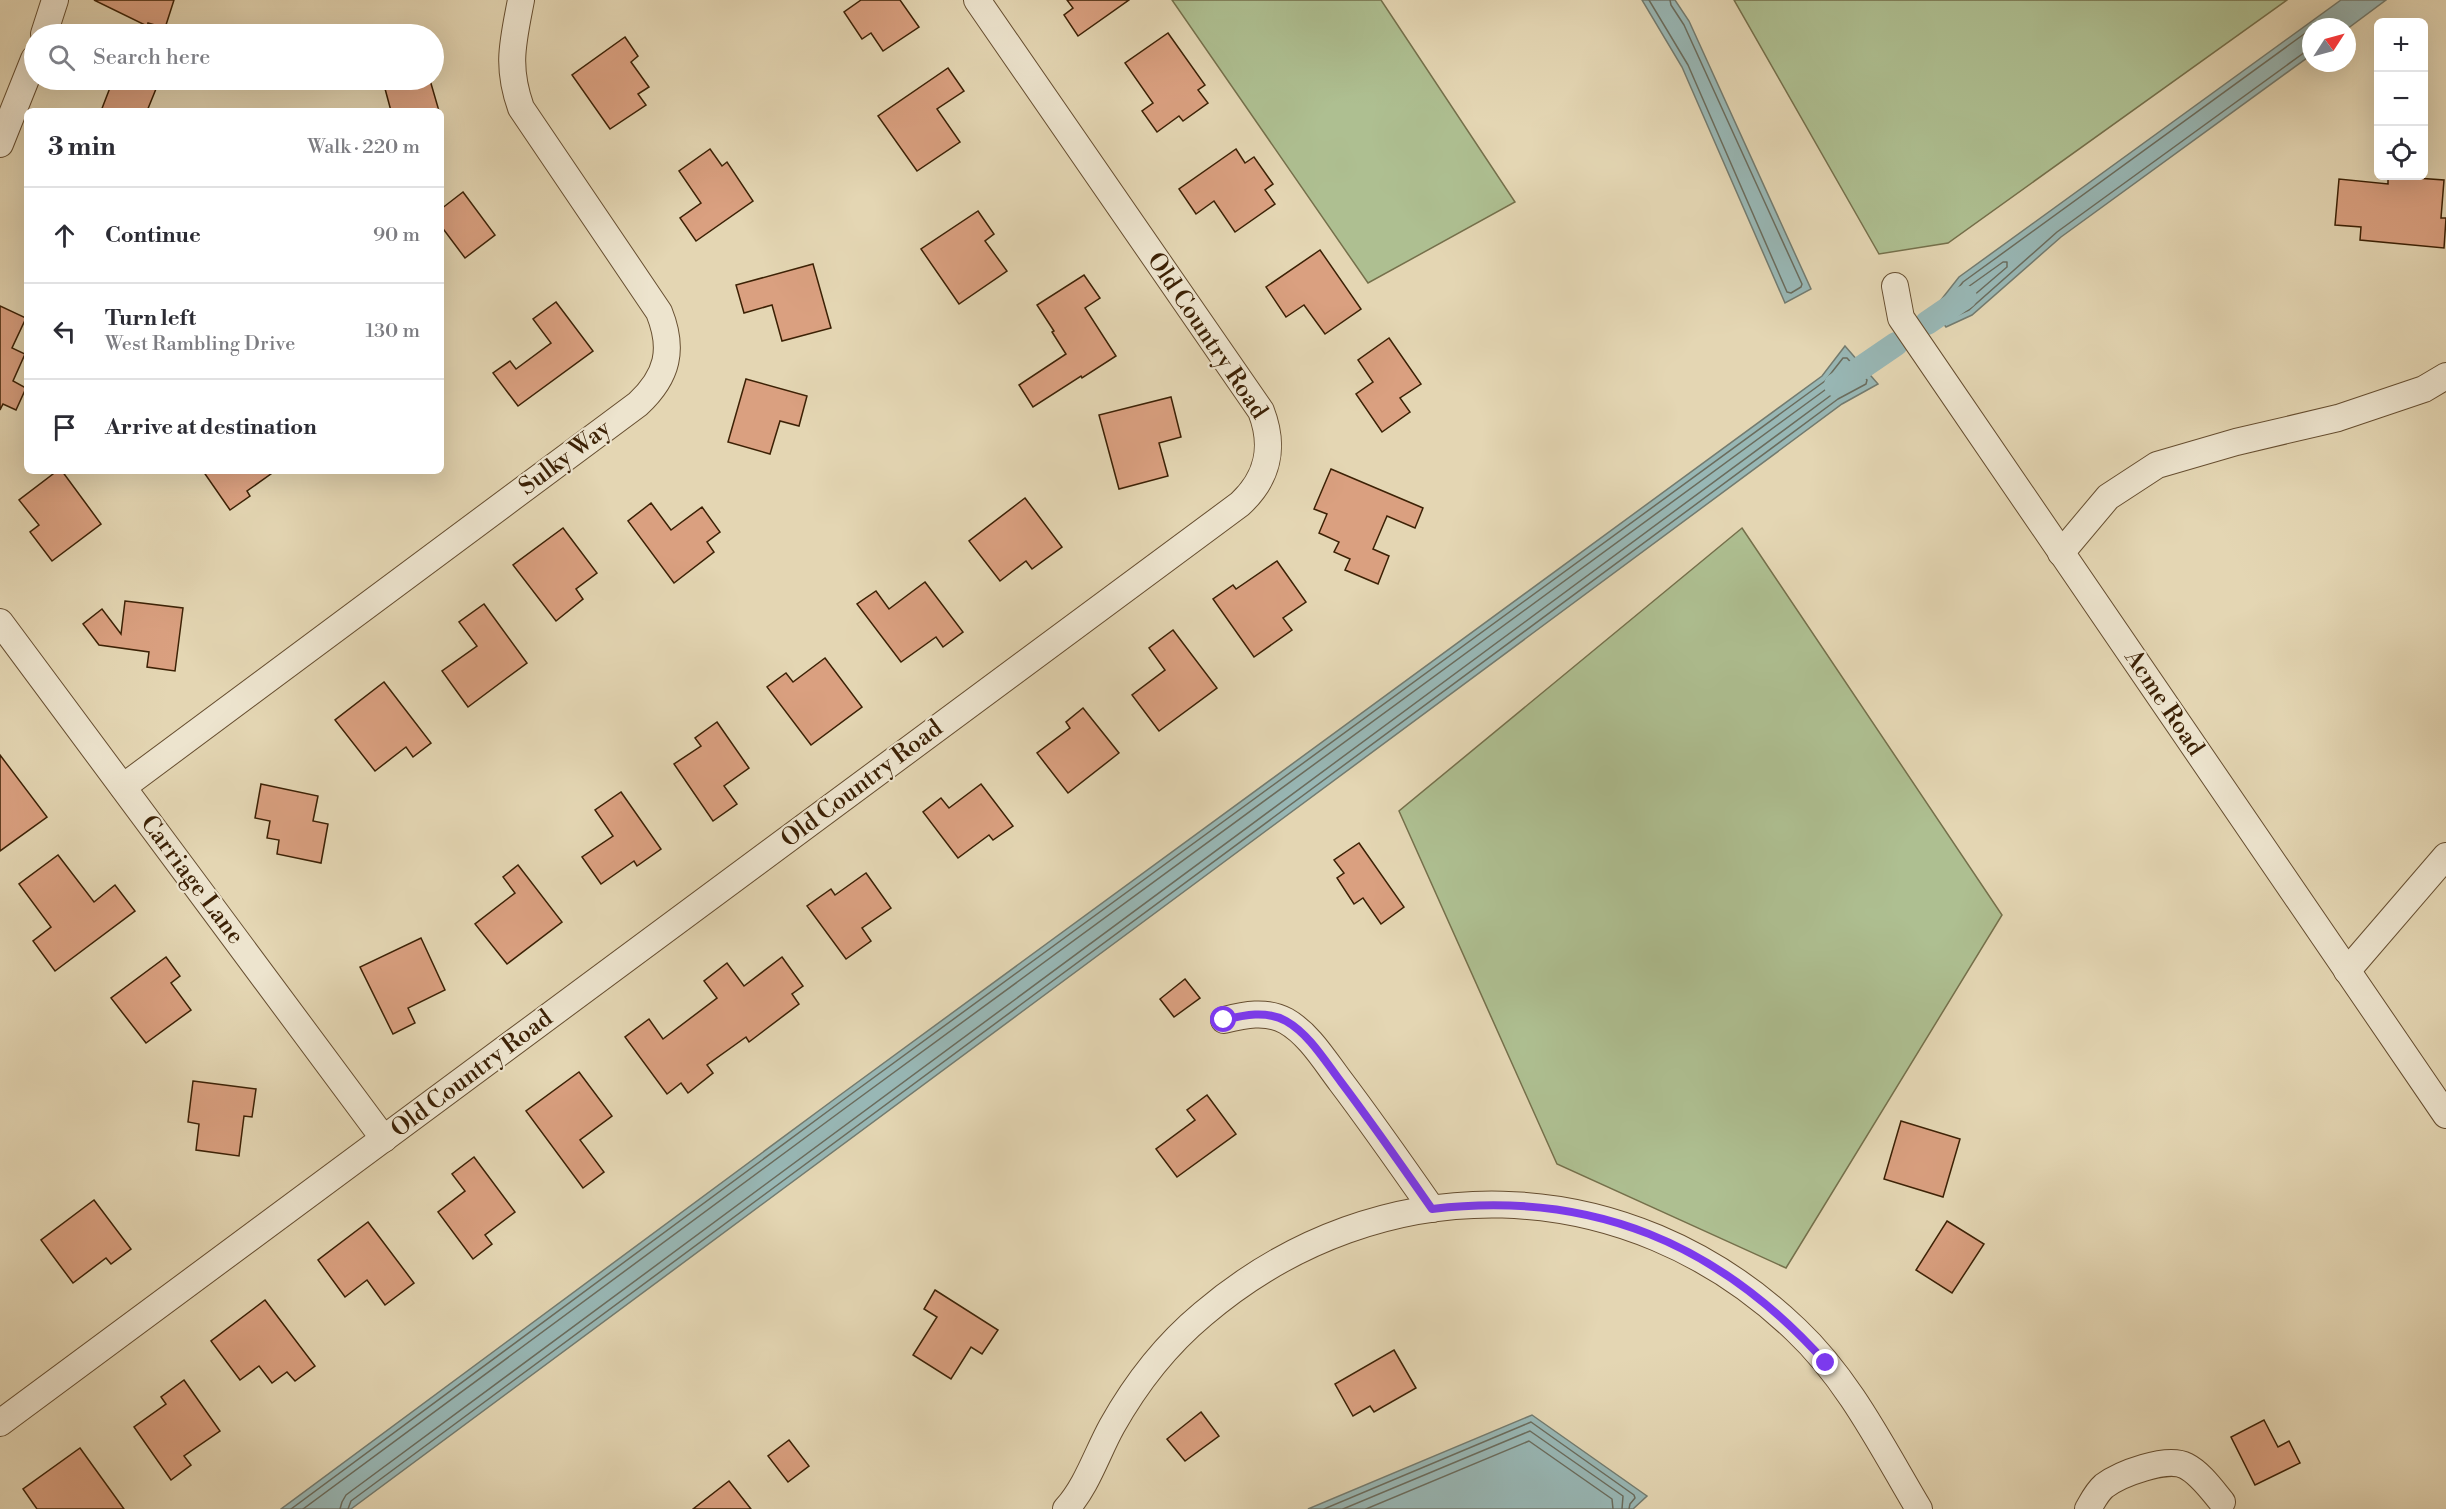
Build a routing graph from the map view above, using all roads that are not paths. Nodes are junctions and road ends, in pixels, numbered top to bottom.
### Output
1 (56, 0) edge
2 (521, 0) edge
3 (977, 0) edge
4 (48, 24) edge
5 (24, 84) edge
6 (0, 144) edge
7 (1895, 286) dead end
8 (2446, 376) edge
9 (2061, 553) junction
10 (0, 622) edge
11 (123, 787) junction
12 (2446, 856) edge
13 (2347, 970) junction
14 (1224, 1020) dead end
15 (2446, 1116) edge
16 (384, 1139) junction
17 (1432, 1209) junction
18 (0, 1424) edge
19 (2222, 1502) dead end
20 (1066, 1509) edge
21 (1919, 1509) edge
22 (2088, 1509) edge

1 - 4 street
2 - 11 street, Sulky Way
3 - 16 street, Old Country Road
5 - 6 street
7 - 9 street, Acme Road
8 - 9 street
9 - 13 street, Acme Road
10 - 11 street, Carriage Lane
11 - 16 street, Carriage Lane
12 - 13 street
13 - 15 street, Acme Road
14 - 17 street
16 - 18 street, Old Country Road
17 - 20 street
17 - 21 street
19 - 22 street

